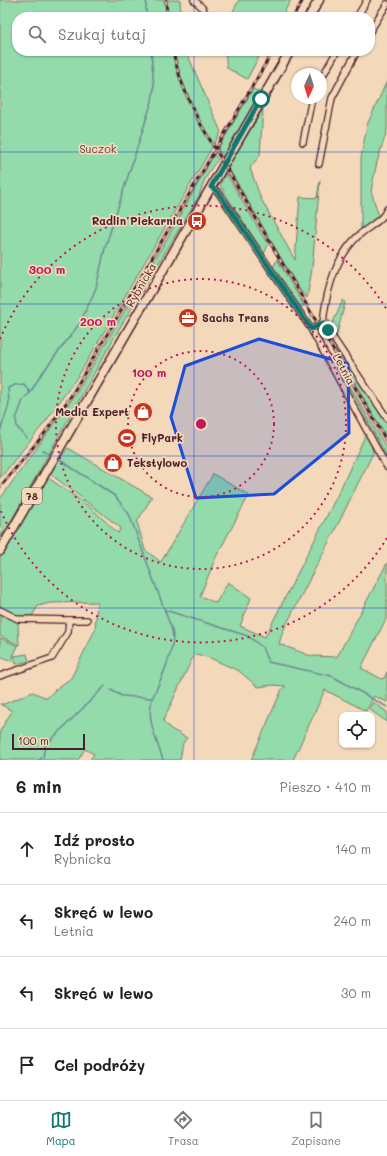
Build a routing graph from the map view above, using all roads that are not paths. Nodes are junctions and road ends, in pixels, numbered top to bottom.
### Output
1 (194, 0) edge
2 (319, 0) edge
3 (367, 0) edge
4 (387, 4) edge
5 (204, 12) edge
6 (312, 12) edge
7 (360, 12) edge
8 (375, 23) edge
9 (287, 56) edge
10 (334, 56) edge
11 (354, 56) edge
12 (327, 69) edge
13 (311, 104) edge
14 (303, 142) dead end
15 (319, 164) dead end
16 (211, 187) junction
17 (387, 210) edge
18 (323, 323) junction
19 (311, 329) junction
20 (387, 418) edge
21 (387, 467) edge
22 (0, 551) edge
23 (0, 610) edge
24 (69, 620) junction
25 (87, 620) dead end
26 (0, 676) edge

1 - 5 street
2 - 6 main road
3 - 7 street
4 - 8 street
9 - 16 main road, Rybnicka / 78
10 - 12 street
11 - 15 street
13 - 14 street
16 - 19 street, Letnia
16 - 22 main road, Rybnicka / 78
17 - 18 street
18 - 19 street
18 - 20 street, Letnia
19 - 21 street, Letnia
23 - 24 street
24 - 25 street
24 - 26 street

